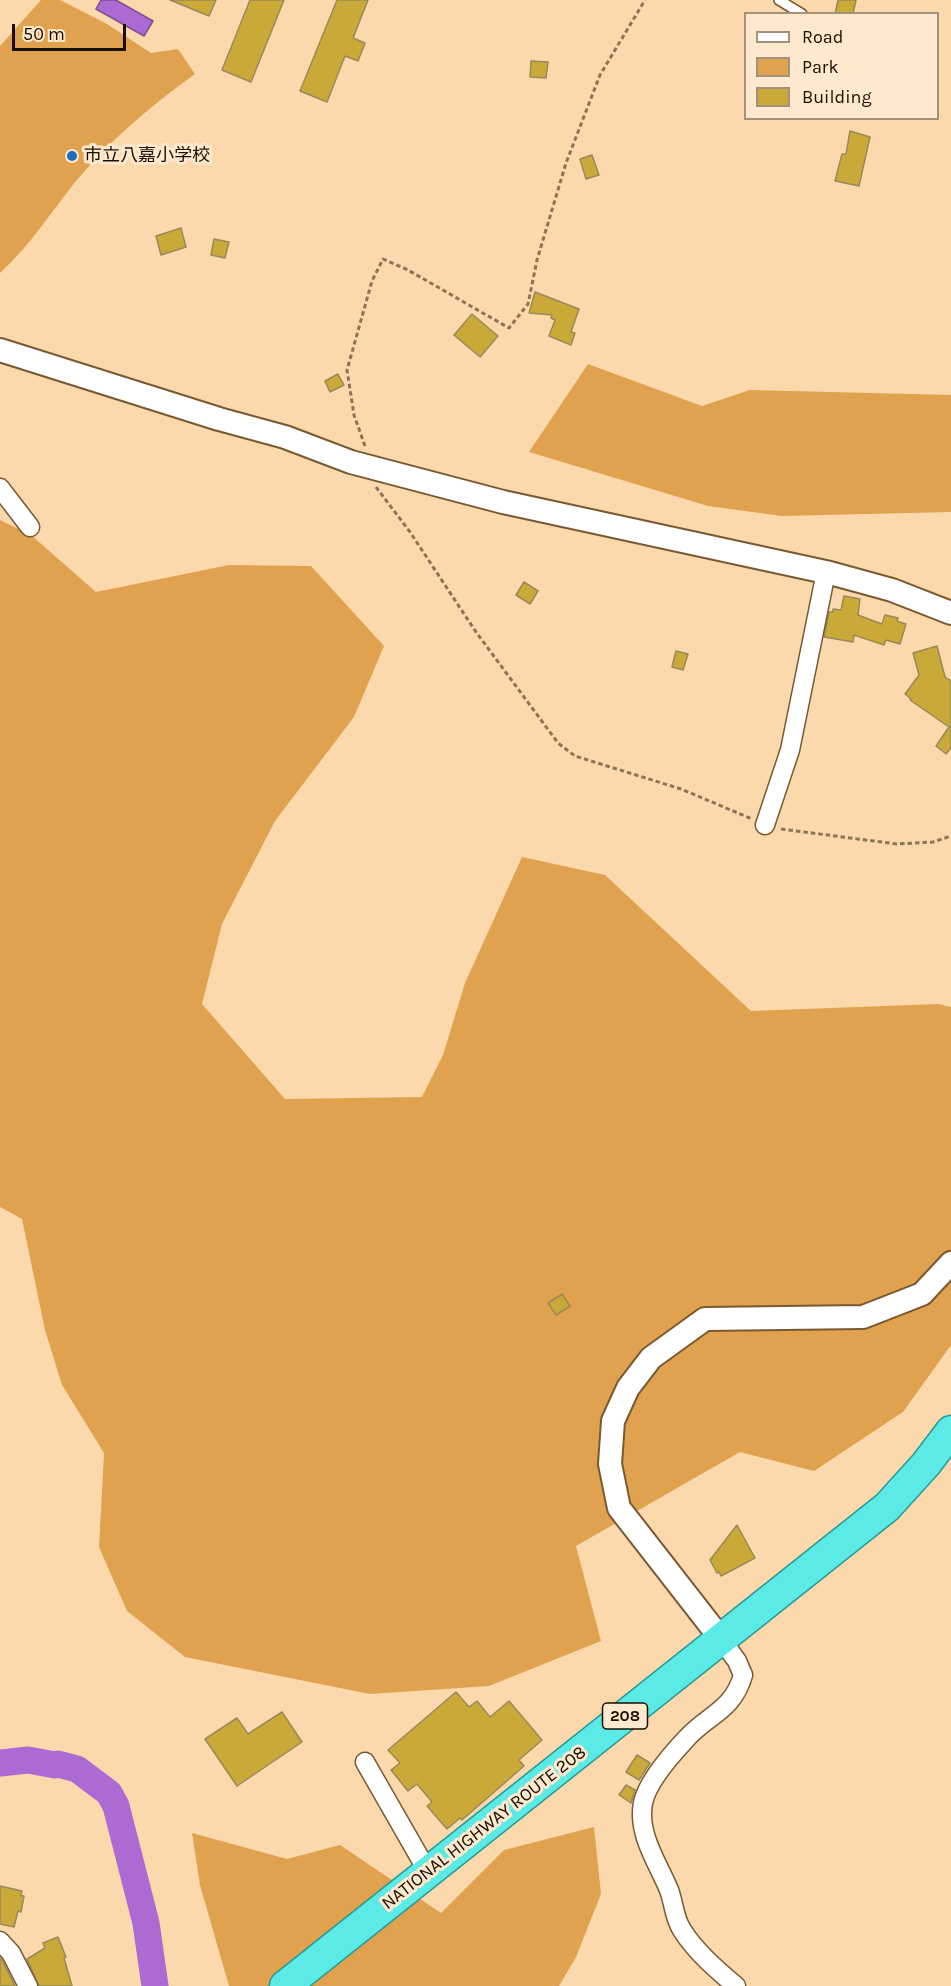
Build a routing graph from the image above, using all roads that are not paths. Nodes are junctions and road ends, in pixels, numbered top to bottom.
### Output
1 (779, 0) edge
2 (799, 12) edge
3 (0, 350) edge
4 (0, 488) edge
5 (30, 527) dead end
6 (826, 572) junction
7 (951, 613) edge
8 (765, 825) road end
9 (951, 1263) edge
10 (951, 1431) edge
11 (722, 1639) junction
12 (365, 1762) dead end
13 (428, 1872) junction
14 (0, 1941) edge
15 (28, 1986) edge
16 (285, 1986) edge
17 (736, 1986) edge

1 - 2 lane
3 - 6 street
4 - 5 street
6 - 7 street
6 - 8 street
9 - 11 street
10 - 11 highway, NATIONAL HIGHWAY ROUTE 208 / 208
11 - 13 highway, NATIONAL HIGHWAY ROUTE 208 / 208
11 - 17 street
12 - 13 street
13 - 16 highway, NATIONAL HIGHWAY ROUTE 208 / 208
14 - 15 street

